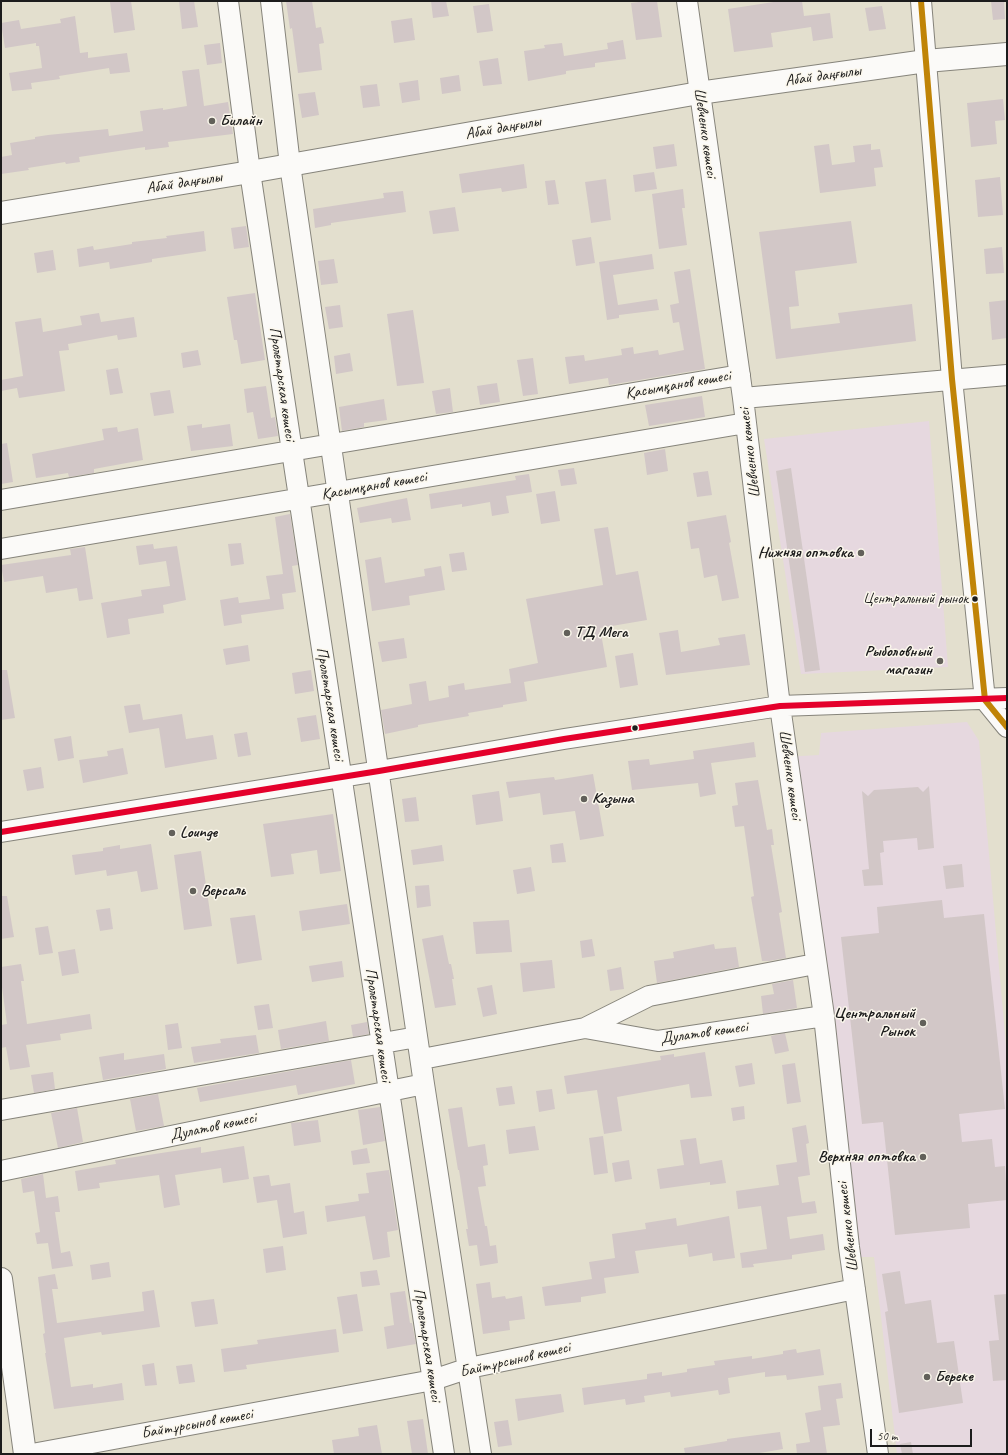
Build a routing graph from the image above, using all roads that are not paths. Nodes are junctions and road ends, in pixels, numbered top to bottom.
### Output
1 (228, 1) edge
2 (271, 1) edge
3 (687, 1) edge
4 (921, 1) edge
5 (1007, 54) edge
6 (926, 61) junction
7 (699, 93) junction
8 (290, 165) junction
9 (250, 172) junction
10 (1, 213) edge
11 (740, 375) junction
12 (1007, 375) edge
13 (952, 378) junction
14 (743, 398) junction
15 (746, 423) junction
16 (331, 444) junction
17 (292, 451) junction
18 (338, 492) junction
19 (299, 499) junction
20 (1, 500) edge
21 (1, 549) edge
22 (1007, 698) edge
23 (985, 700) junction
24 (780, 706) junction
25 (1007, 727) edge
26 (379, 771) junction
27 (341, 777) junction
28 (1, 832) edge
29 (816, 964) junction
30 (824, 1016) junction
31 (585, 1028) junction
32 (418, 1037) junction
33 (381, 1043) junction
34 (422, 1059) junction
35 (424, 1084) junction
36 (388, 1091) junction
37 (1, 1110) edge
38 (1, 1171) edge
39 (1, 1279) edge
40 (855, 1289) junction
41 (469, 1368) junction
42 (433, 1380) junction
43 (25, 1454) edge
44 (32, 1454) edge
45 (444, 1454) edge
46 (481, 1454) edge
47 (878, 1454) edge

1 - 9 street, Пролетарская көшесі
2 - 8 street
3 - 7 street, Шевченко көшесі
4 - 6 street
5 - 6 main road, Абай даңғылы
6 - 7 main road, Абай даңғылы
6 - 13 street
7 - 8 main road, Абай даңғылы
7 - 11 street, Шевченко көшесі
8 - 9 main road, Абай даңғылы
8 - 16 street
9 - 10 main road, Абай даңғылы
9 - 17 street, Пролетарская көшесі
11 - 14 street, Шевченко көшесі
11 - 16 street, Қасымқанов көшесі
12 - 13 street, Қасымқанов көшесі
13 - 14 street, Қасымқанов көшесі
13 - 23 street
14 - 15 street, Шевченко көшесі
15 - 18 street, Қасымқанов көшесі
15 - 24 street, Шевченко көшесі
16 - 17 street, Қасымқанов көшесі
16 - 18 street
17 - 19 street, Пролетарская көшесі
17 - 20 street, Қасымқанов көшесі
18 - 19 street, Қасымқанов көшесі
18 - 26 street
19 - 21 street, Қасымқанов көшесі
19 - 27 street, Пролетарская көшесі
22 - 23 street
23 - 24 street
23 - 25 street
24 - 26 street
24 - 29 street, Шевченко көшесі
26 - 27 street
26 - 32 street
27 - 28 street
27 - 33 street, Пролетарская көшесі
29 - 30 street, Шевченко көшесі
29 - 31 street, Дулатов көшесі
30 - 31 street, Дулатов көшесі
30 - 40 street, Шевченко көшесі
31 - 34 street, Дулатов көшесі
32 - 33 street
32 - 34 street
33 - 36 street, Пролетарская көшесі
33 - 37 street
34 - 35 street
35 - 36 street, Дулатов көшесі
35 - 41 street
36 - 38 street, Дулатов көшесі
36 - 42 street, Пролетарская көшесі
39 - 43 main road
40 - 41 street, Байтұрсынов көшесі
40 - 47 street, Шевченко көшесі
41 - 42 street, Байтұрсынов көшесі
41 - 46 street
42 - 44 street, Байтұрсынов көшесі
42 - 45 street, Пролетарская көшесі

